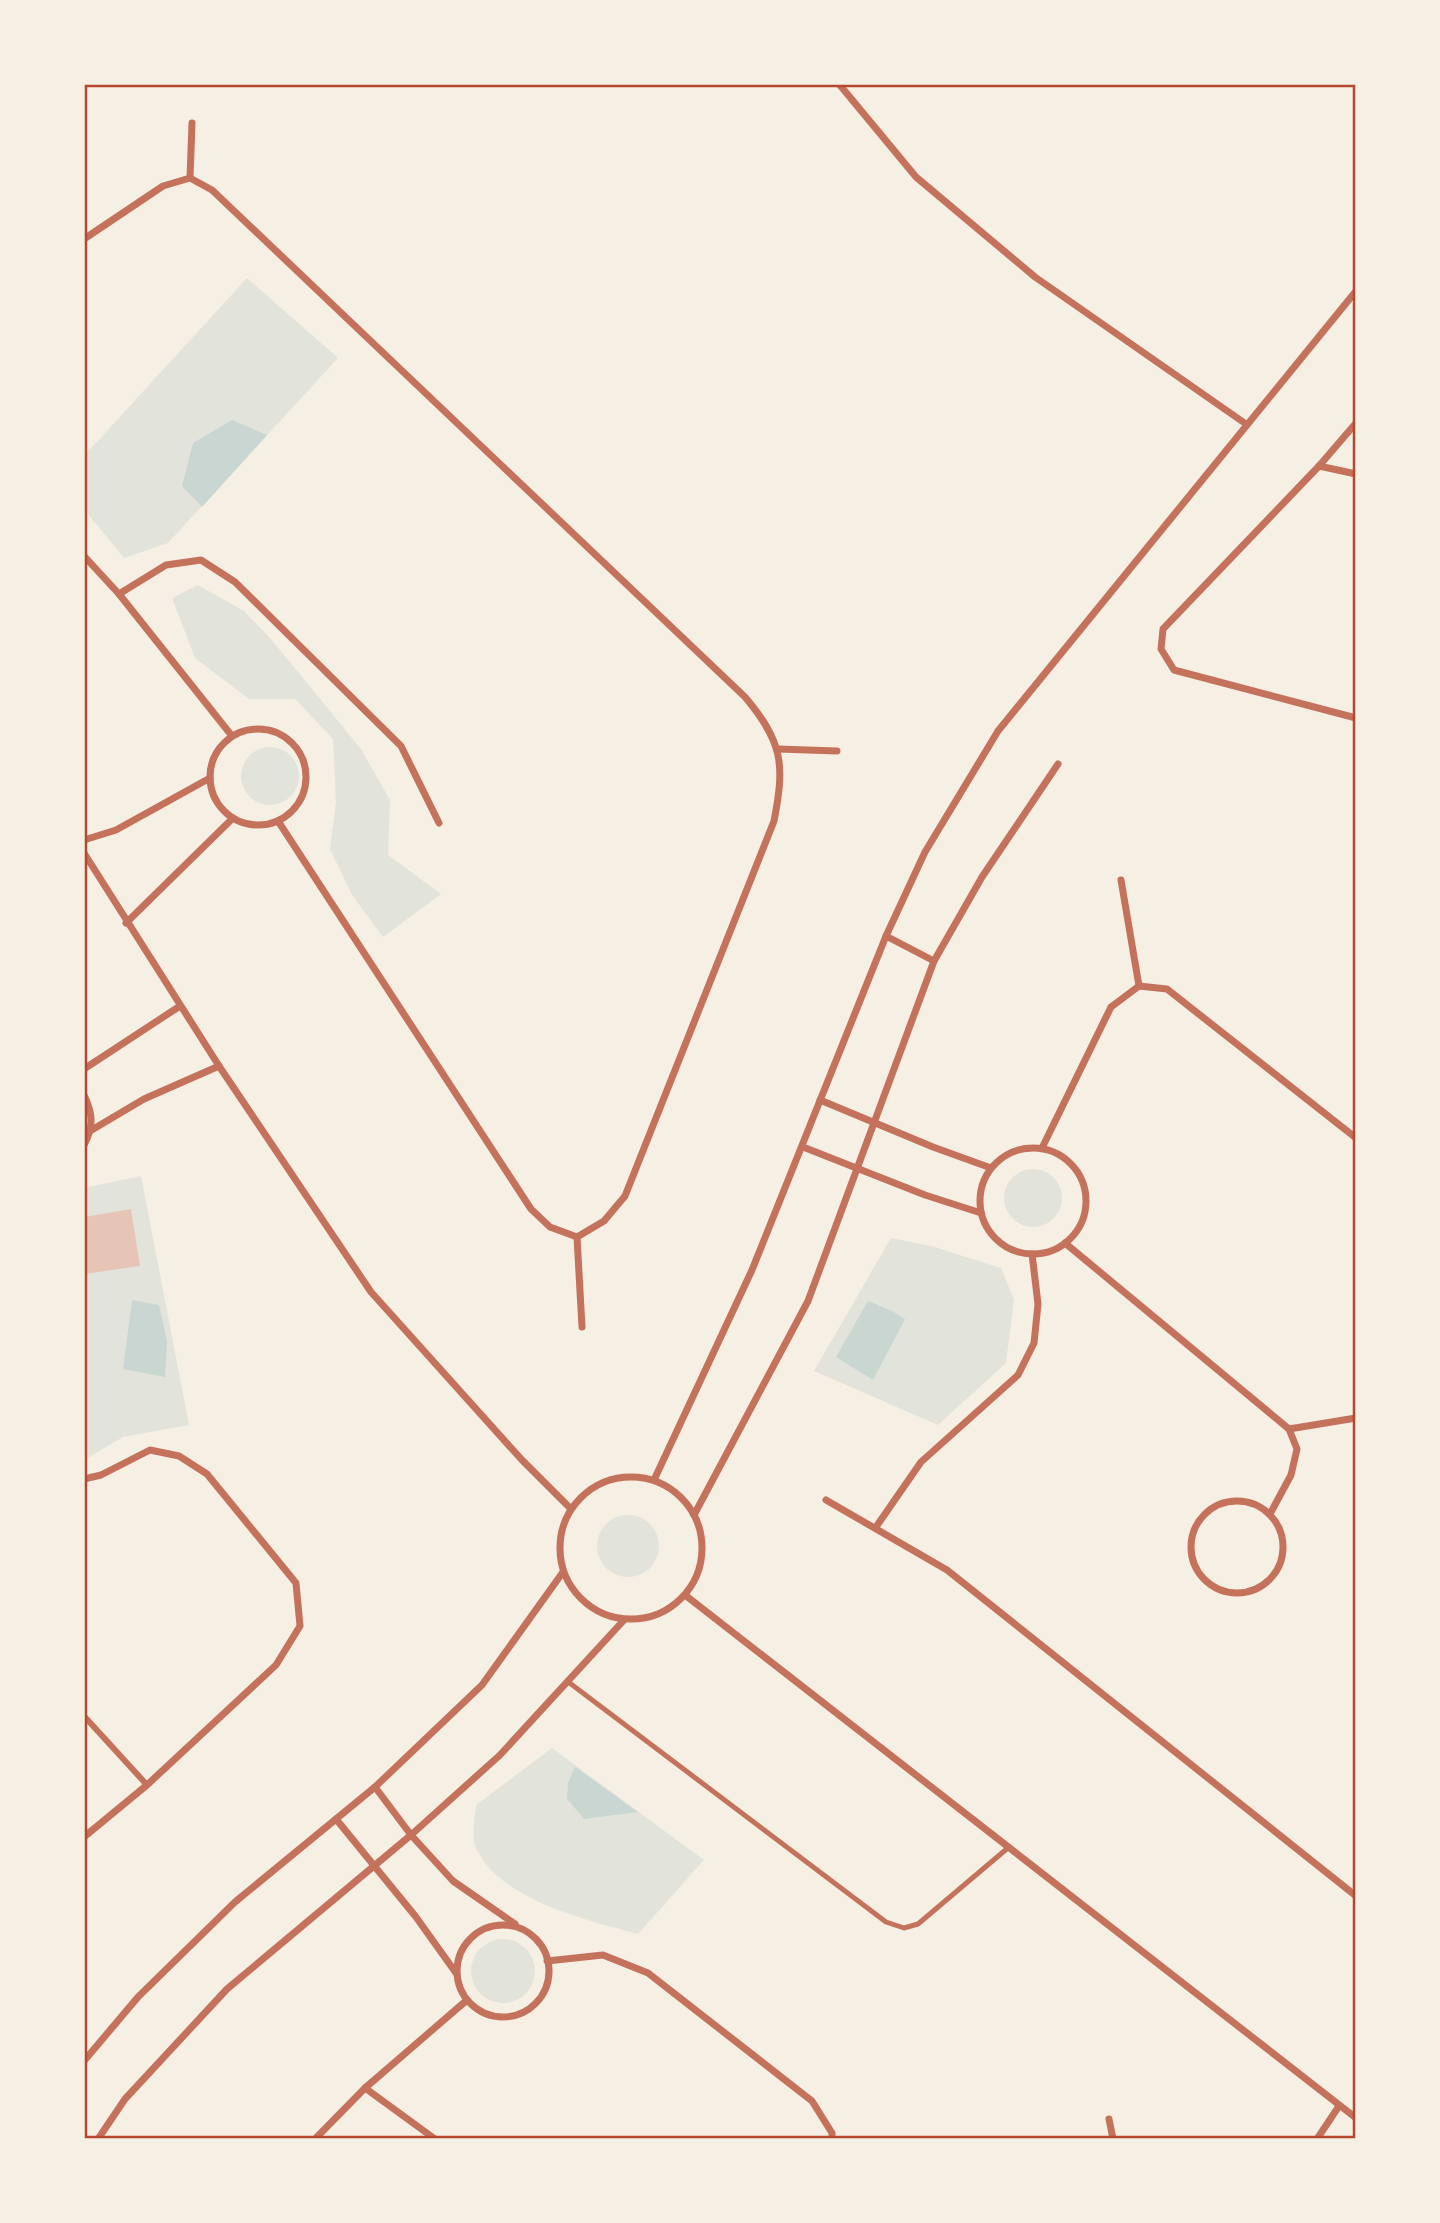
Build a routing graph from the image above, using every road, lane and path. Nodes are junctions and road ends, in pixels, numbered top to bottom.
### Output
1 (839, 84) edge
2 (192, 124) dead end
3 (190, 178) junction
4 (84, 239) edge
5 (1356, 291) edge
6 (1356, 423) edge
7 (1246, 424) junction
8 (1319, 466) junction
9 (1356, 474) edge
10 (84, 556) edge
11 (119, 594) junction
12 (1356, 718) edge
13 (232, 736) junction
14 (778, 749) junction
15 (837, 751) dead end
16 (1058, 764) dead end
17 (210, 778) junction
18 (233, 818) junction
19 (278, 821) junction
20 (439, 823) dead end
21 (84, 840) edge
22 (84, 853) edge
23 (1121, 880) dead end
24 (126, 923) junction
25 (886, 936) junction
26 (934, 961) junction
27 (1139, 986) junction
28 (180, 1006) junction
29 (219, 1066) junction
30 (84, 1069) edge
31 (84, 1095) edge
32 (820, 1100) junction
33 (876, 1122) junction
34 (90, 1131) junction
35 (1356, 1138) edge
36 (84, 1145) edge
37 (803, 1147) junction
38 (1042, 1148) junction
39 (990, 1168) junction
40 (857, 1170) junction
41 (981, 1213) junction
42 (577, 1237) junction
43 (1065, 1243) junction
44 (1032, 1254) junction
45 (582, 1327) dead end
46 (1356, 1418) edge
47 (1289, 1429) junction
48 (84, 1479) edge
49 (654, 1480) junction
50 (826, 1500) dead end
51 (570, 1508) junction
52 (1270, 1514) junction
53 (694, 1515) junction
54 (876, 1527) junction
55 (563, 1572) junction
56 (685, 1595) junction
57 (624, 1620) junction
58 (567, 1681) junction
59 (84, 1716) edge
60 (147, 1786) junction
61 (375, 1787) junction
62 (336, 1819) junction
63 (411, 1835) junction
64 (84, 1837) edge
65 (1009, 1847) junction
66 (373, 1866) junction
67 (1356, 1896) edge
68 (522, 1929) junction
69 (547, 1961) junction
70 (457, 1974) junction
71 (467, 2000) junction
72 (84, 2061) edge
73 (365, 2088) junction
74 (1339, 2106) junction
75 (1356, 2118) edge
76 (1109, 2119) dead end
77 (832, 2136) edge
78 (98, 2139) edge
79 (315, 2139) edge
80 (435, 2139) edge
81 (1113, 2139) edge
82 (1317, 2139) edge

1 - 7 street
2 - 3 street
3 - 4 street
3 - 14 street
5 - 7 street
6 - 8 street
7 - 25 street
8 - 9 street
8 - 12 street
10 - 11 street
11 - 13 street
11 - 20 street
13 - 17 street
13 - 19 street
14 - 15 street
14 - 42 street
16 - 26 street
17 - 18 street
17 - 21 street
18 - 19 street
18 - 24 street
19 - 42 street
22 - 24 street
23 - 27 street
24 - 28 street
25 - 26 street
25 - 32 street
26 - 33 street
27 - 35 street
27 - 38 street
28 - 29 street
28 - 30 street
29 - 34 street
29 - 51 street
31 - 34 street
32 - 33 street
32 - 37 street
33 - 39 street
33 - 40 street
34 - 36 street
37 - 40 street
37 - 49 street
38 - 39 street
38 - 43 street
39 - 41 street
40 - 41 street
40 - 53 street
41 - 44 street
42 - 45 street
43 - 44 street
43 - 47 street
44 - 54 street
46 - 47 street
47 - 52 street
48 - 60 street
49 - 51 street
49 - 53 street
50 - 54 street
51 - 55 street
52 - 52 street
53 - 56 street
54 - 67 street
55 - 57 street
55 - 61 street
56 - 57 street
56 - 65 street
57 - 58 street
58 - 63 street
58 - 65 lane
59 - 60 street
60 - 64 street
61 - 62 street
61 - 63 street
62 - 66 street
62 - 72 street
63 - 66 street
63 - 68 street
65 - 74 street
66 - 70 street
66 - 78 street
68 - 69 street
68 - 70 street
69 - 71 street
69 - 77 street
70 - 71 street
71 - 73 street
73 - 79 street
73 - 80 street
74 - 75 street
74 - 82 street
76 - 81 street

